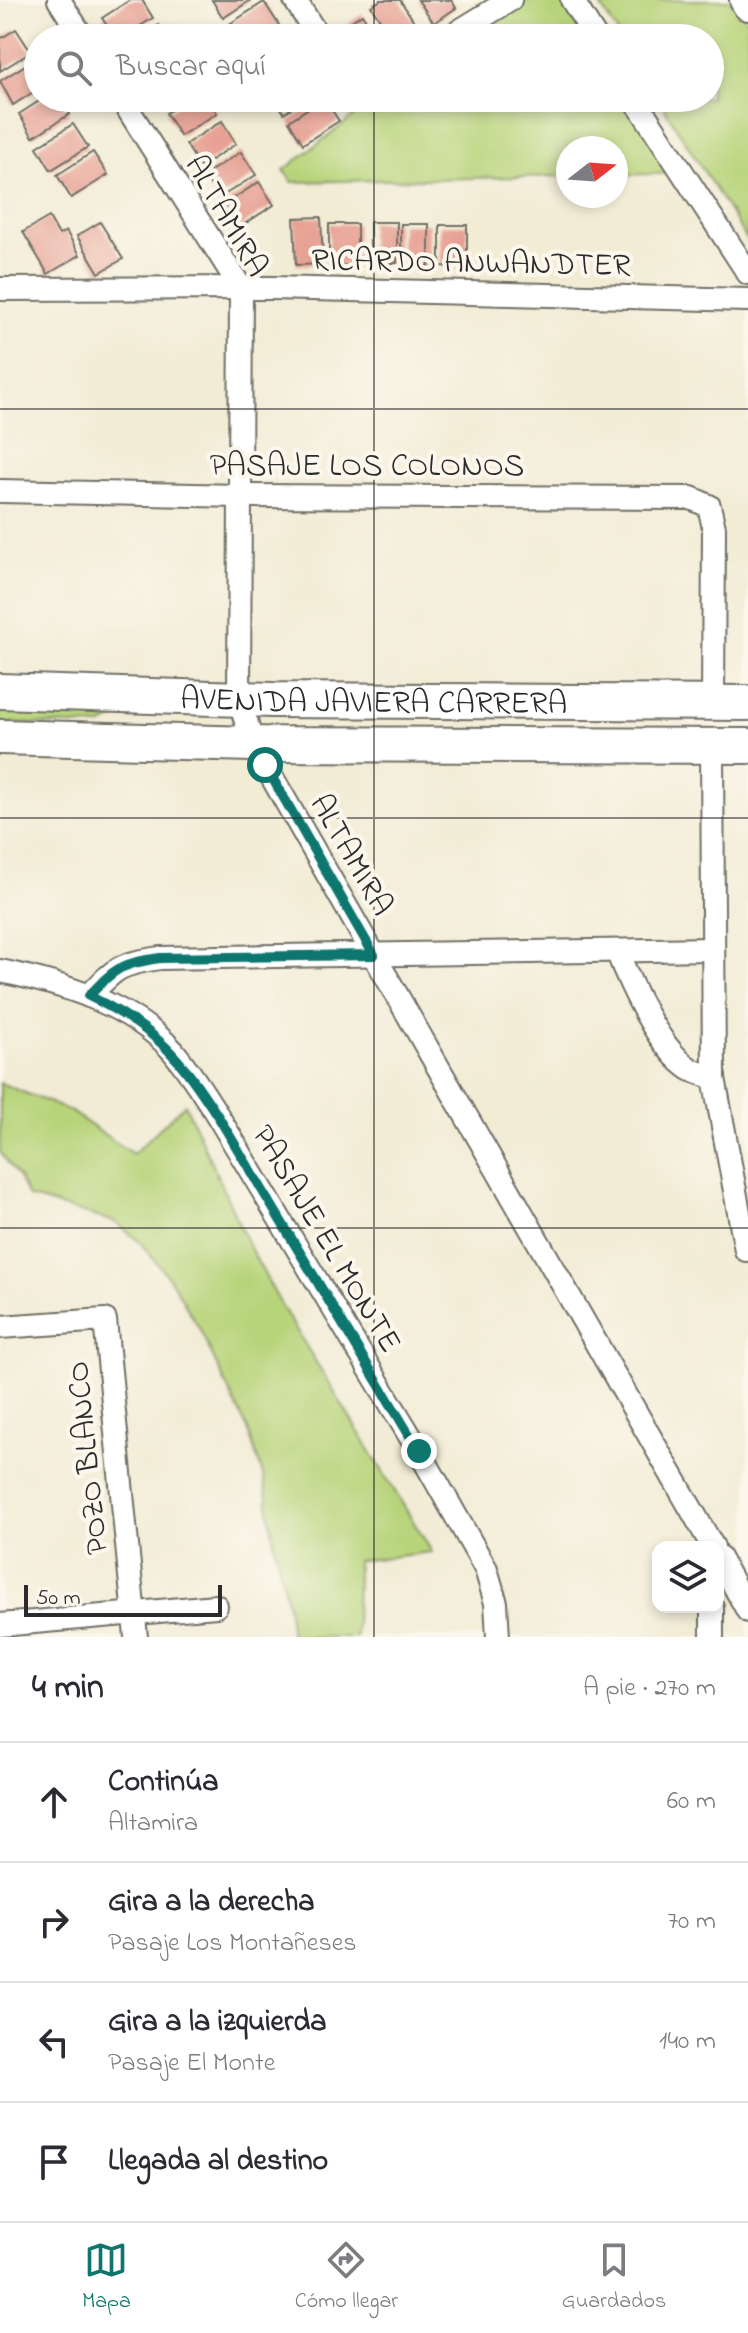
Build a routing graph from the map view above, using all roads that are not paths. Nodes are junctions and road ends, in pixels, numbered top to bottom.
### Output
1 (59, 0) edge
2 (295, 0) edge
3 (510, 0) edge
4 (572, 0) edge
5 (74, 24) edge
6 (310, 24) edge
7 (471, 24) edge
8 (587, 24) edge
9 (130, 112) edge
10 (643, 112) edge
11 (748, 273) edge
12 (241, 288) junction
13 (0, 289) edge
14 (748, 300) edge
15 (0, 491) edge
16 (242, 496) junction
17 (0, 691) edge
18 (239, 699) junction
19 (713, 702) junction
20 (748, 703) edge
21 (0, 737) edge
22 (253, 744) junction
23 (748, 746) edge
24 (712, 747) junction
25 (712, 949) junction
26 (617, 951) junction
27 (374, 955) junction
28 (0, 971) edge
29 (89, 996) junction
30 (714, 1078) junction
31 (746, 1250) edge
32 (0, 1327) edge
33 (710, 1541) edge
34 (724, 1567) edge
35 (216, 1606) dead end
36 (748, 1611) edge
37 (134, 1613) junction
38 (712, 1613) edge
39 (0, 1625) edge
40 (136, 1637) edge
41 (498, 1637) edge
42 (712, 1637) edge

1 - 5 street
2 - 6 street
3 - 7 street
4 - 8 street
9 - 12 street, ALTAMIRA
10 - 11 street
12 - 13 street, RICARDO ANWANDTER
12 - 14 street, RICARDO ANWANDTER
12 - 16 street, ALTAMIRA
15 - 16 street, PASAJE LOS COLONOS
16 - 18 street, ALTAMIRA
16 - 19 street, PASAJE LOS COLONOS
17 - 18 main road, AVENIDA JAVIERA CARRERA
18 - 19 main road, AVENIDA JAVIERA CARRERA
18 - 22 street, ALTAMIRA
19 - 20 main road, AVENIDA JAVIERA CARRERA
21 - 22 main road, AVENIDA JAVIERA CARRERA
22 - 24 main road, AVENIDA JAVIERA CARRERA
22 - 27 street, ALTAMIRA
23 - 24 main road, AVENIDA JAVIERA CARRERA
24 - 25 street
25 - 26 street
25 - 30 street
26 - 27 street
26 - 30 street
27 - 29 street
27 - 33 street, ALTAMIRA
28 - 29 street, PASAJE EL MONTE
29 - 41 street, PASAJE EL MONTE
30 - 31 street
32 - 37 street, POZO BLANCO
34 - 36 street
35 - 37 street
37 - 39 street
37 - 40 street, POZO BLANCO
38 - 42 street

